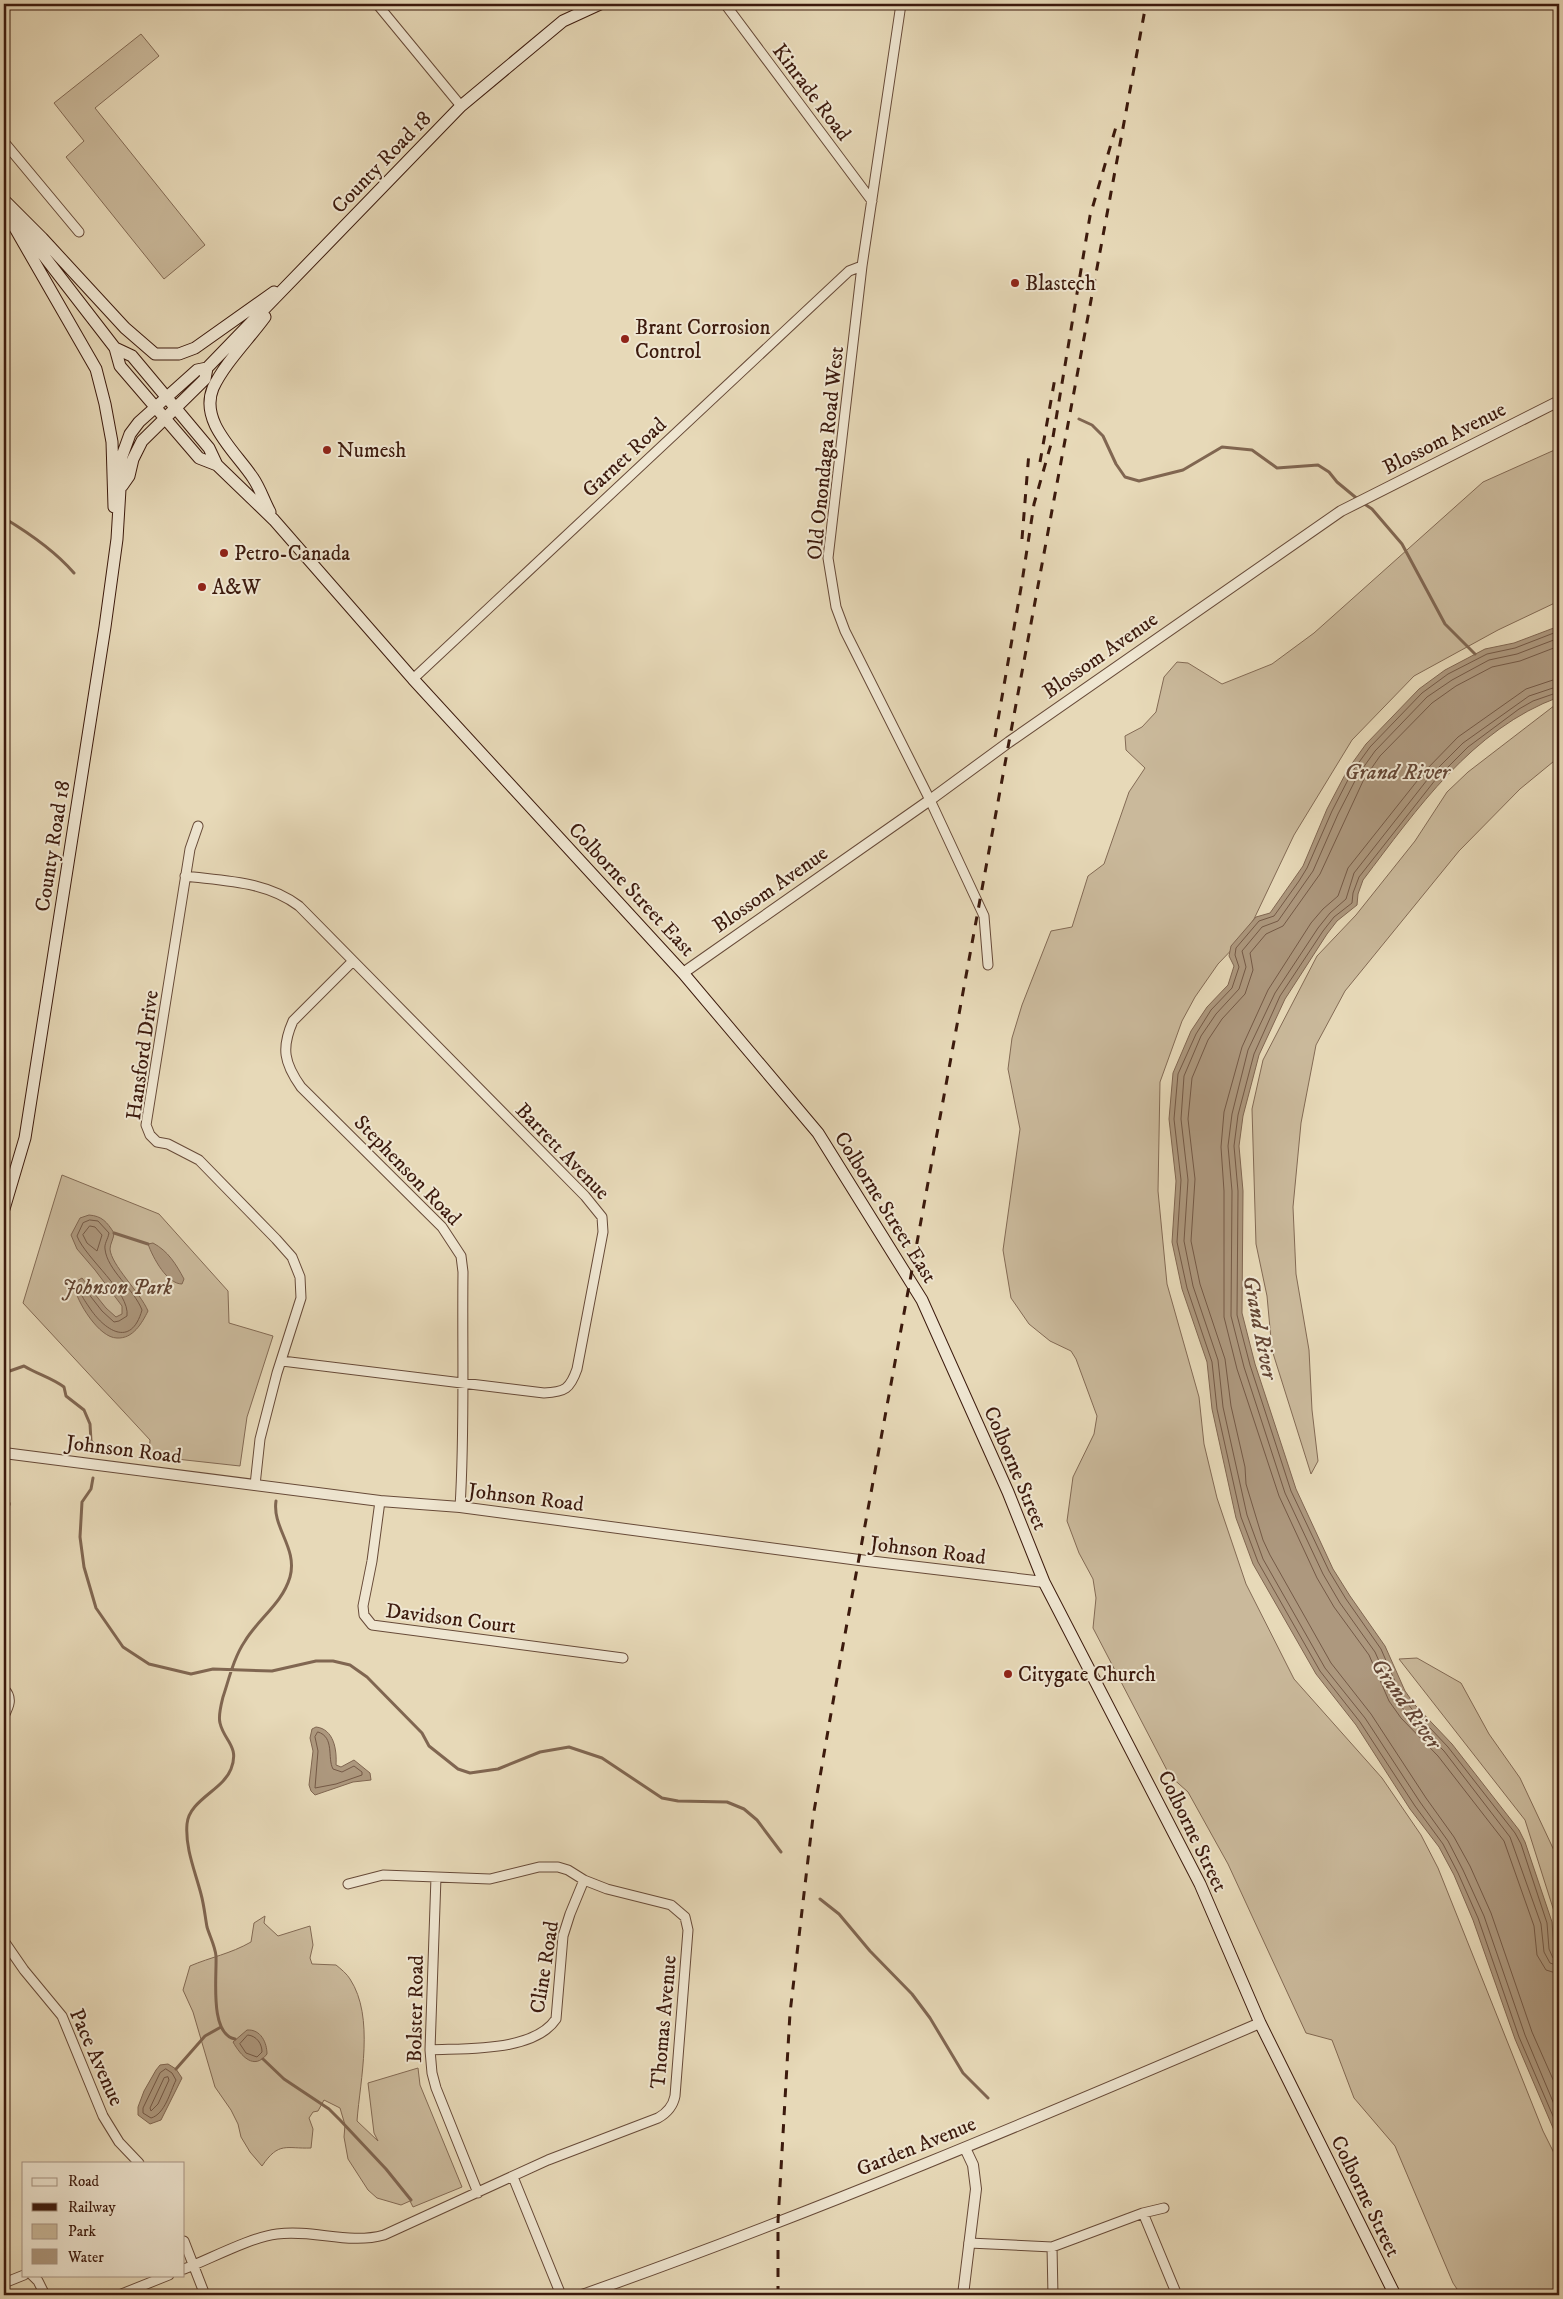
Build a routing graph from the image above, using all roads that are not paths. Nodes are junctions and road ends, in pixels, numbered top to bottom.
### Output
1 (377, 4) edge
2 (586, 4) edge
3 (600, 4) edge
4 (725, 4) edge
5 (901, 4) edge
6 (563, 21) junction
7 (461, 106) junction
8 (4, 142) edge
9 (872, 200) junction
10 (4, 202) edge
11 (4, 209) edge
12 (79, 232) dead end
13 (862, 266) junction
14 (298, 275) junction
15 (115, 348) junction
16 (207, 368) junction
17 (166, 397) junction
18 (1559, 401) edge
19 (154, 408) junction
20 (176, 408) junction
21 (164, 420) junction
22 (217, 465) junction
23 (122, 486) junction
24 (274, 520) junction
25 (117, 539) junction
26 (413, 679) junction
27 (930, 800) junction
28 (198, 826) dead end
29 (186, 876) junction
30 (353, 961) junction
31 (988, 965) dead end
32 (683, 973) junction
33 (4, 1209) edge
34 (282, 1361) junction
35 (960, 1382) joint
36 (462, 1383) junction
37 (4, 1452) edge
38 (255, 1485) junction
39 (380, 1501) junction
40 (460, 1507) junction
41 (1044, 1582) junction
42 (623, 1658) dead end
43 (4, 1689) edge
44 (4, 1716) edge
45 (436, 1877) junction
46 (584, 1880) junction
47 (348, 1884) dead end
48 (4, 1941) edge
49 (1260, 2023) junction
50 (430, 2050) junction
51 (965, 2148) junction
52 (138, 2162) edge
53 (514, 2177) junction
54 (478, 2193) junction
55 (1164, 2208) dead end
56 (1143, 2214) junction
57 (969, 2243) junction
58 (185, 2245) edge
59 (1052, 2247) junction
60 (193, 2266) junction
61 (185, 2269) edge
62 (22, 2276) edge
63 (33, 2276) edge
64 (166, 2276) edge
65 (4, 2282) edge
66 (45, 2295) edge
67 (118, 2295) edge
68 (205, 2295) edge
69 (561, 2295) edge
70 (582, 2295) edge
71 (963, 2295) edge
72 (1052, 2295) edge
73 (1177, 2295) edge
74 (1395, 2295) edge

1 - 7 street
2 - 6 street
3 - 6 main road, County Road 18
4 - 9 street, Kinrade Road
5 - 9 street, Old Onondaga Road West
6 - 7 main road, County Road 18
7 - 14 main road, County Road 18
8 - 12 street
9 - 13 street, Old Onondaga Road West
10 - 14 main road
10 - 15 main road, Colborne Street East
11 - 25 main road
13 - 26 street, Garnet Road
13 - 27 street, Old Onondaga Road West
14 - 16 main road, County Road 18
14 - 24 main road
15 - 17 main road, Colborne Street East
15 - 19 main road, Colborne Street East
16 - 17 main road, County Road 18
16 - 20 main road, County Road 18
17 - 19 main road, County Road 18
17 - 20 main road, Colborne Street East
18 - 27 street, Blossom Avenue
19 - 21 main road, Colborne Street East
19 - 23 main road, County Road 18
20 - 21 main road, County Road 18
20 - 22 main road, Colborne Street East
21 - 22 main road, Colborne Street East
21 - 23 main road, County Road 18
22 - 24 main road, Colborne Street East
23 - 25 main road, County Road 18
24 - 26 main road, Colborne Street East
25 - 33 main road, County Road 18
26 - 32 main road, Colborne Street East
27 - 31 street, Old Onondaga Road West
27 - 32 street, Blossom Avenue
28 - 29 street, Hansford Drive
29 - 30 street, Barrett Avenue
29 - 34 street, Hansford Drive
30 - 36 street, Stephenson Road
30 - 36 street, Barrett Avenue
32 - 35 main road, Colborne Street East
34 - 36 street, Barrett Avenue
34 - 38 street, Hansford Drive
35 - 41 main road, Colborne Street
36 - 40 street, Stephenson Road
37 - 38 street, Johnson Road
38 - 39 street, Johnson Road
39 - 40 street, Johnson Road
39 - 42 street, Davidson Court
40 - 41 street, Johnson Road
41 - 49 main road, Colborne Street
43 - 44 street
45 - 46 street, Thomas Avenue
45 - 47 street, Thomas Avenue
45 - 50 street, Bolster Road
46 - 50 street, Cline Road
46 - 53 street, Thomas Avenue
48 - 52 street, Pace Avenue
49 - 51 street, Garden Avenue
49 - 74 main road, Colborne Street
50 - 54 street, Bolster Road
51 - 57 street
51 - 70 street, Garden Avenue
53 - 54 street, Thomas Avenue
53 - 69 street
54 - 60 street, Thomas Avenue
55 - 56 street
56 - 59 street
56 - 73 street
57 - 59 street
57 - 71 street
58 - 60 street
59 - 72 street
60 - 61 street, Thomas Avenue
60 - 68 street
62 - 65 street
63 - 66 street
64 - 67 street

